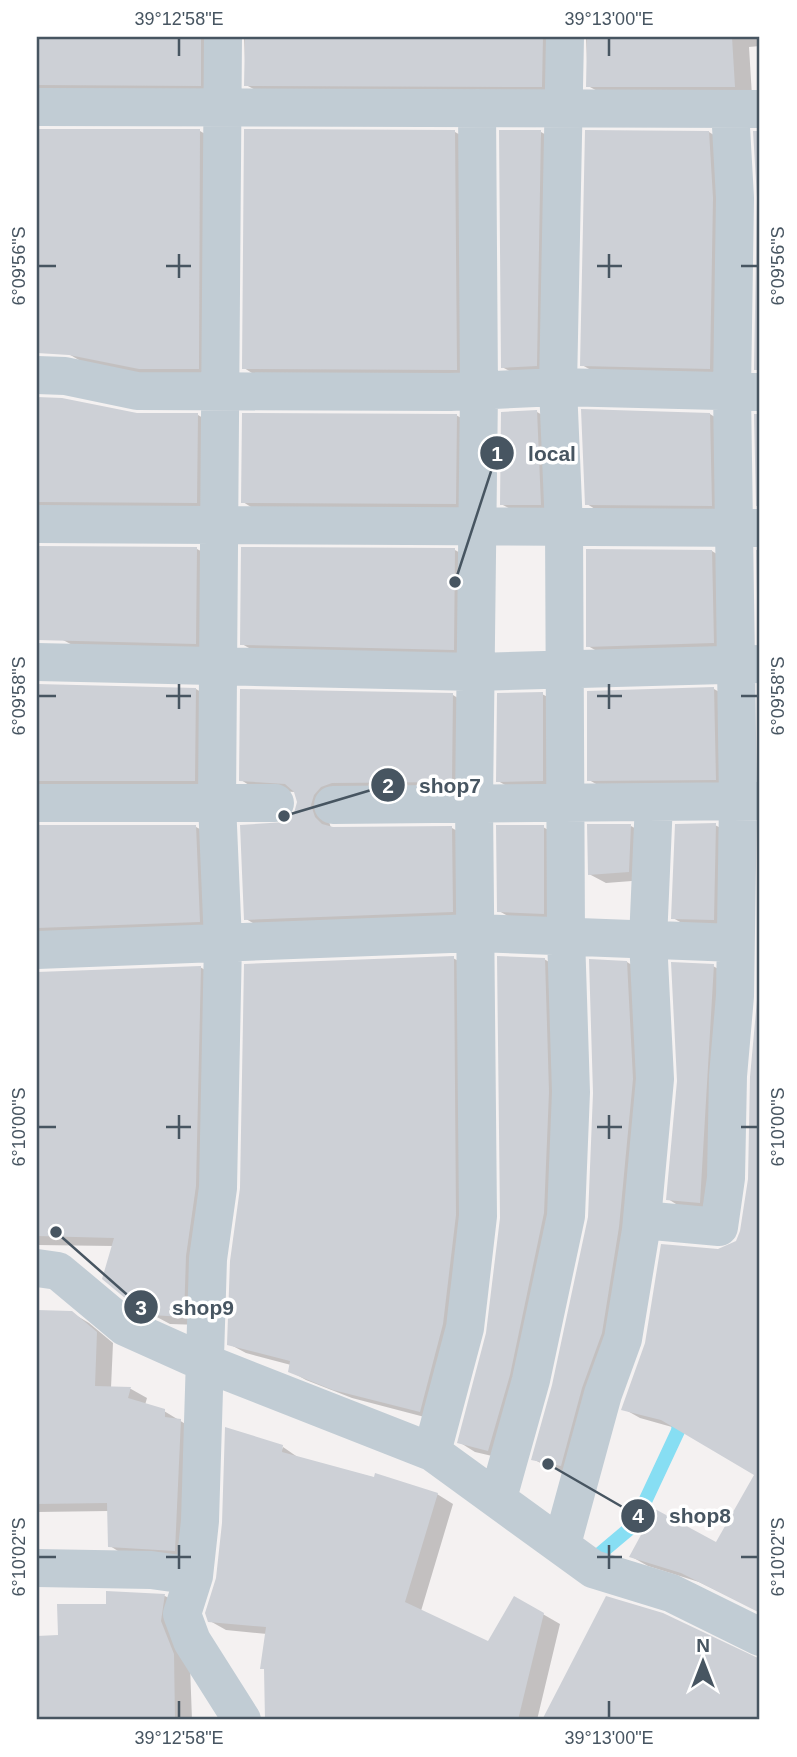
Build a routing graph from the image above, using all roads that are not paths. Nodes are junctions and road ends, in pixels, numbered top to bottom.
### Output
1 (223, 37) edge
2 (565, 37) edge
3 (37, 107) edge
4 (221, 107) junction
5 (477, 108) junction
6 (564, 108) junction
7 (745, 109) edge
8 (37, 375) edge
9 (558, 387) junction
10 (479, 391) junction
11 (746, 391) edge
12 (220, 392) junction
13 (37, 524) edge
14 (219, 525) junction
15 (477, 527) junction
16 (564, 527) junction
17 (747, 528) edge
18 (37, 662) edge
19 (748, 664) edge
20 (218, 668) junction
21 (564, 670) junction
22 (476, 671) junction
23 (749, 801) edge
24 (565, 802) junction
25 (654, 802) junction
26 (37, 803) edge
27 (217, 803) junction
28 (275, 803) dead end
29 (474, 803) junction
30 (333, 805) dead end
31 (476, 933) junction
32 (565, 936) junction
33 (648, 940) junction
34 (223, 942) junction
35 (735, 943) junction
36 (37, 950) edge
37 (642, 1220) junction
38 (37, 1268) edge
39 (203, 1362) junction
40 (432, 1452) junction
41 (498, 1498) junction
42 (562, 1544) junction
43 (37, 1568) edge
44 (194, 1576) junction
45 (760, 1637) edge
46 (242, 1720) edge

1 - 4 street
2 - 6 street
3 - 4 street
4 - 5 street
4 - 12 street
5 - 6 street
5 - 10 street
6 - 7 street
6 - 9 street
7 - 11 street
8 - 12 street
9 - 10 street
9 - 11 street
9 - 16 street
10 - 12 street
10 - 15 street
11 - 17 street
12 - 14 street
13 - 14 street
14 - 15 street
14 - 20 street
15 - 16 street
15 - 22 street
16 - 17 street
16 - 21 street
17 - 19 street
18 - 20 street
19 - 21 street
19 - 23 street
20 - 22 street
20 - 27 street
21 - 22 street
21 - 24 street
22 - 29 street
23 - 25 street
23 - 35 street
24 - 25 street
24 - 29 street
24 - 32 street
25 - 33 street
26 - 27 street
27 - 28 street
27 - 34 street
29 - 30 street
29 - 31 street
31 - 32 street
31 - 34 street
31 - 40 street
32 - 33 street
32 - 41 street
33 - 35 street
33 - 37 street
34 - 36 street
34 - 39 street
35 - 37 street
37 - 42 street
38 - 39 street
39 - 40 street
39 - 44 street
40 - 41 street
41 - 42 street
42 - 45 street
43 - 44 street
44 - 46 street

